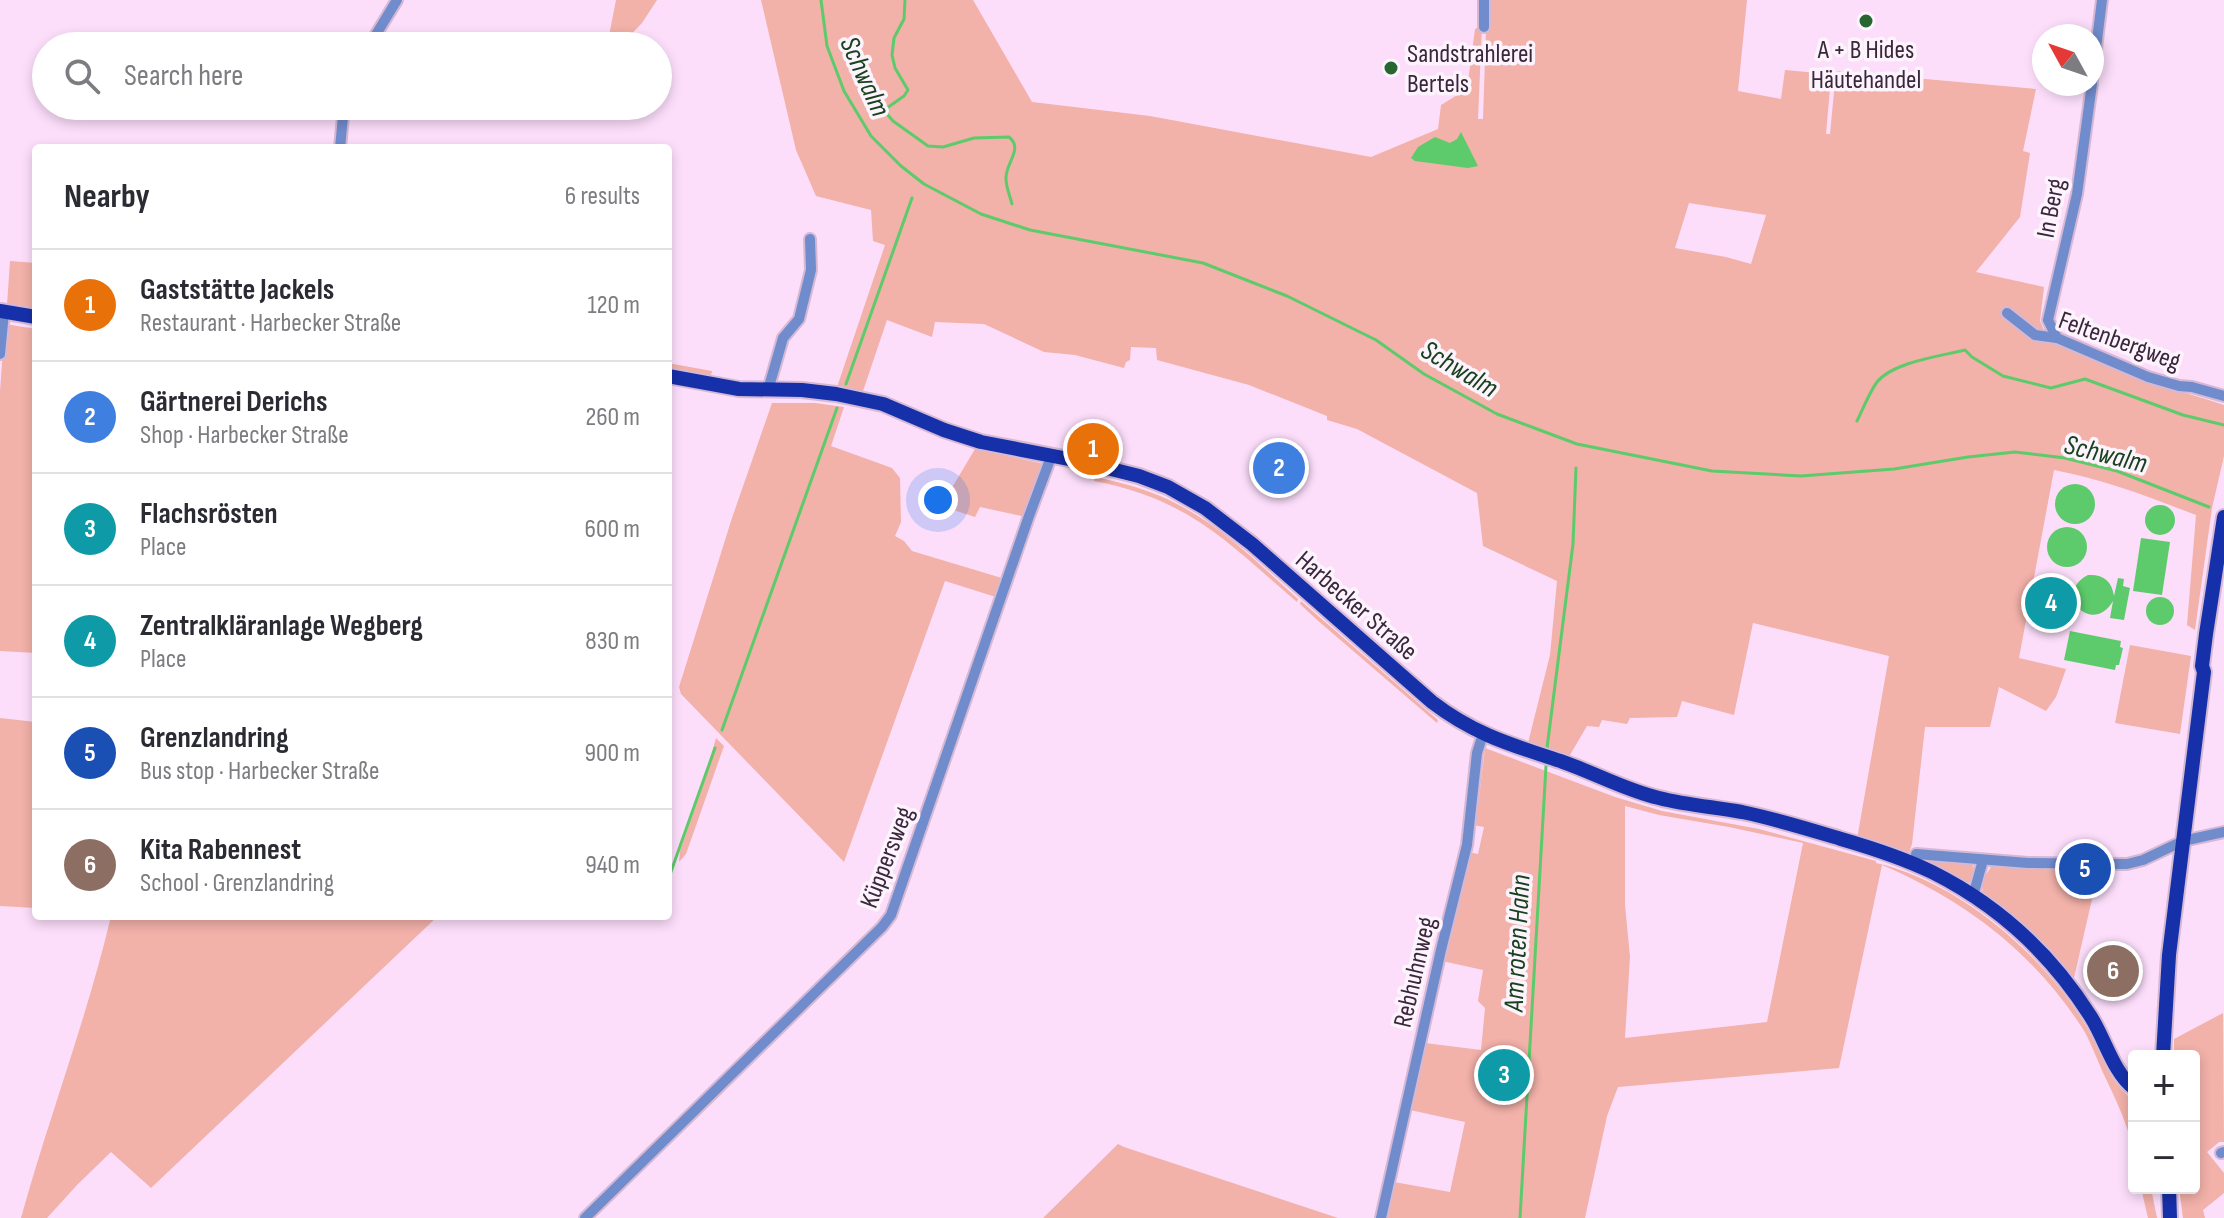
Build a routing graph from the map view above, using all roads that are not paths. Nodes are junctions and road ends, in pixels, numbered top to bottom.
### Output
1 (397, 0) edge
2 (1484, 0) edge
3 (2102, 0) edge
4 (2099, 24) edge
5 (1484, 27) dead end
6 (378, 32) edge
7 (2090, 96) edge
8 (343, 120) edge
9 (340, 144) edge
10 (810, 239) dead end
11 (2, 312) edge
12 (2007, 313) dead end
13 (32, 316) edge
14 (2057, 338) junction
15 (0, 354) edge
16 (672, 377) edge
17 (768, 390) junction
18 (2224, 396) edge
19 (1051, 457) junction
20 (2224, 517) edge
21 (1483, 734) junction
22 (2224, 832) edge
23 (2179, 842) junction
24 (1916, 854) dead end
25 (1983, 860) junction
26 (1973, 896) junction
27 (2154, 1050) edge
28 (2163, 1050) edge
29 (2114, 1060) junction
30 (2128, 1071) edge
31 (2128, 1083) edge
32 (2163, 1194) edge
33 (2169, 1194) edge
34 (2169, 1216) edge
35 (585, 1218) edge
36 (1381, 1218) edge

1 - 6 street
2 - 5 street
3 - 4 street, In Berg
7 - 14 street, In Berg
8 - 9 street
10 - 17 street
11 - 13 main road
11 - 15 street
12 - 14 street, Feltenbergweg
14 - 18 street, Feltenbergweg
16 - 17 main road, Harbecker Straße
17 - 19 main road, Harbecker Straße
19 - 21 main road, Harbecker Straße
19 - 35 street, Küppersweg
20 - 23 main road
21 - 26 main road, Harbecker Straße
21 - 36 street, Rebhuhnweg
22 - 23 street
23 - 25 street
23 - 27 main road
23 - 28 main road
24 - 25 street
25 - 26 street
26 - 29 main road, Harbecker Straße
29 - 30 main road
29 - 31 main road, Harbecker Straße
32 - 34 main road
33 - 34 main road

